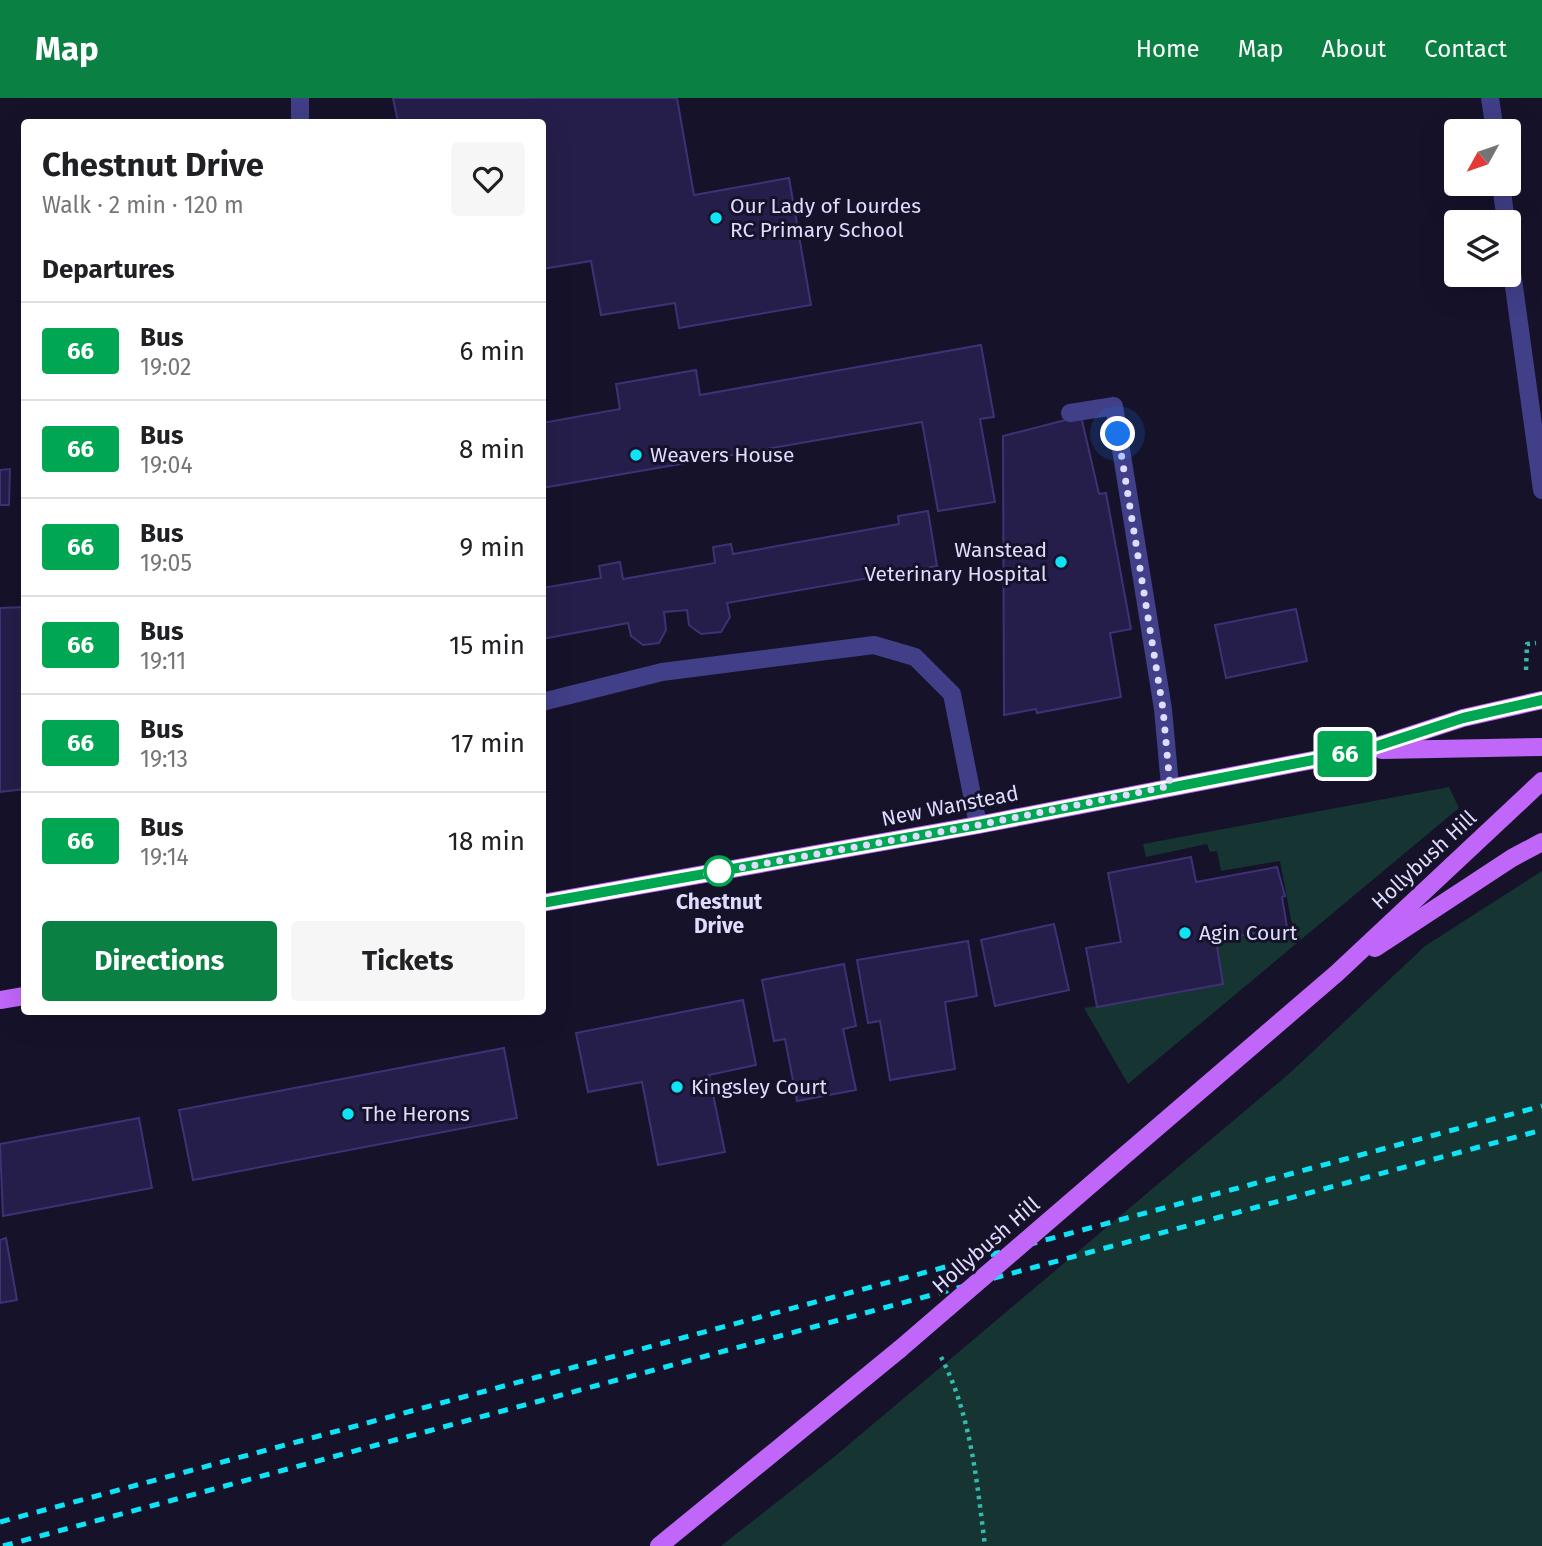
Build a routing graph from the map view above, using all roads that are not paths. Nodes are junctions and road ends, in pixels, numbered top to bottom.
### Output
1 (300, 98) edge
2 (1490, 98) edge
3 (300, 119) edge
4 (1493, 119) edge
5 (1514, 287) edge
6 (1070, 413) dead end
7 (1542, 490) edge
8 (1542, 700) edge
9 (546, 701) edge
10 (1542, 747) edge
11 (1365, 750) junction
12 (1542, 781) edge
13 (1170, 786) junction
14 (978, 825) junction
15 (1542, 842) edge
16 (546, 902) edge
17 (1337, 973) junction
18 (21, 996) edge
19 (0, 1000) edge
20 (659, 1546) edge

1 - 3 street
2 - 4 street
5 - 7 street
6 - 13 street
8 - 11 main road, New Wanstead
9 - 14 street
10 - 11 main road, New Wanstead
11 - 13 main road, New Wanstead
12 - 17 main road, Hollybush Hill
13 - 14 main road, New Wanstead
14 - 16 main road, New Wanstead
15 - 17 main road, Hollybush Hill
17 - 20 main road, Hollybush Hill, bridge
18 - 19 main road

